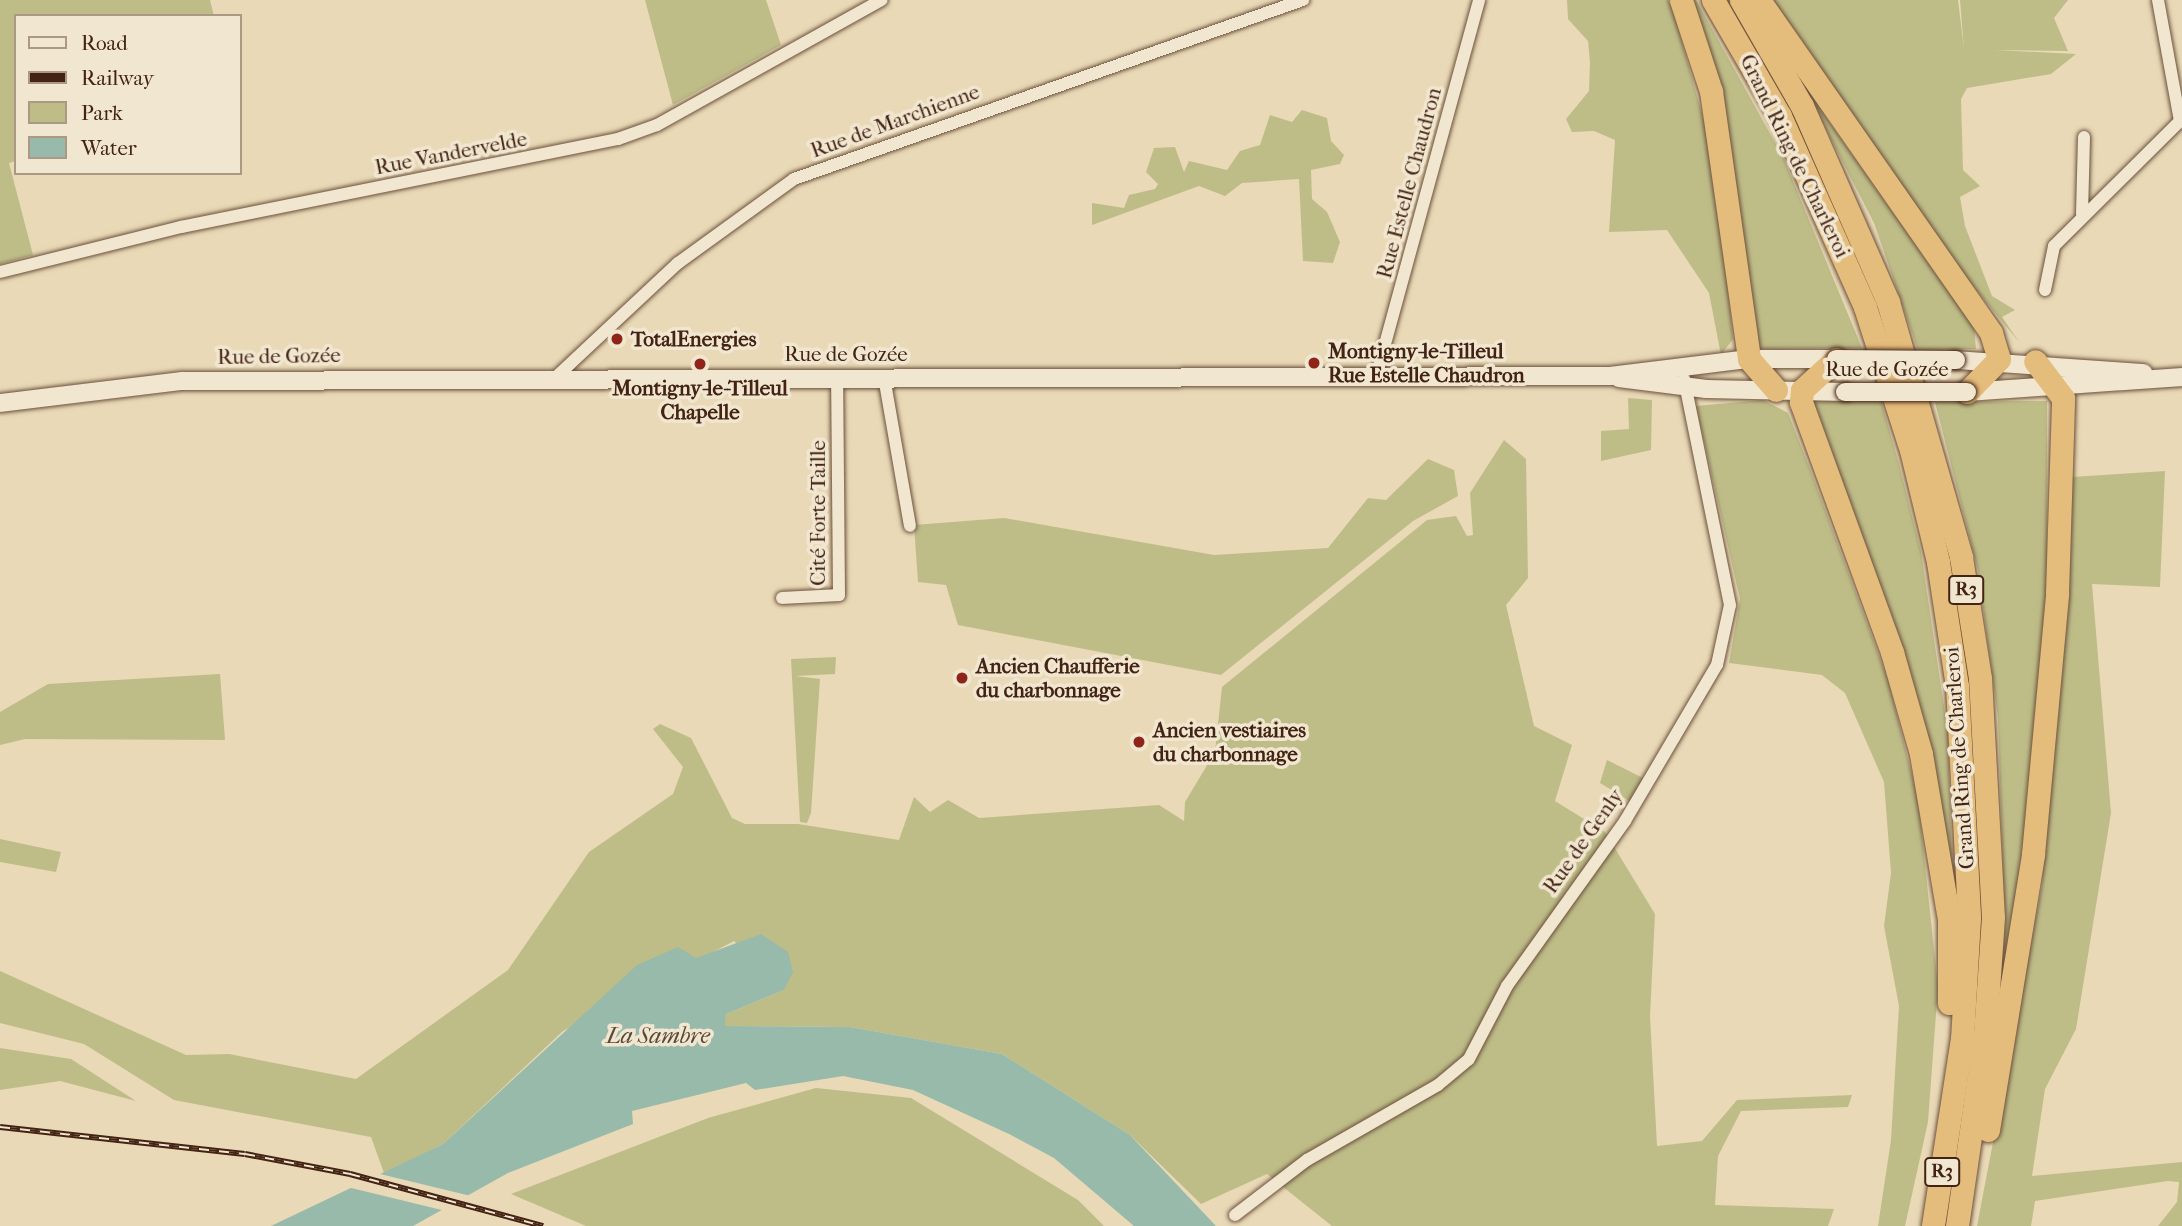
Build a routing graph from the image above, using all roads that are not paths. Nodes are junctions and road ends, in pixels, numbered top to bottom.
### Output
1 (882, 0) edge
2 (1303, 0) edge
3 (1479, 0) edge
4 (1681, 0) edge
5 (1713, 0) edge
6 (1741, 0) edge
7 (1759, 0) edge
8 (2158, 0) edge
9 (2181, 120) edge
10 (2084, 137) dead end
11 (2082, 214) junction
12 (0, 272) edge
13 (2045, 290) dead end
14 (1749, 359) junction
15 (1836, 359) junction
16 (1998, 359) junction
17 (2035, 361) junction
18 (1683, 367) junction
19 (1610, 376) junction
20 (556, 377) junction
21 (837, 377) junction
22 (884, 377) junction
23 (1376, 377) junction
24 (2173, 377) edge
25 (1685, 388) junction
26 (1776, 390) junction
27 (1802, 390) junction
28 (2060, 390) junction
29 (1967, 392) junction
30 (0, 403) edge
31 (910, 526) dead end
32 (782, 598) dead end
33 (1952, 1118) junction
34 (1235, 1215) dead end
35 (1958, 1224) edge
36 (1933, 1226) edge

1 - 12 street, Rue Vandervelde
2 - 20 street, Rue de Marchienne
3 - 23 street, Rue Estelle Chaudron
4 - 14 highway
5 - 33 highway, Grand Ring de Charleroi / R3
6 - 35 highway, Grand Ring de Charleroi / R3
7 - 16 highway
8 - 9 street
9 - 11 street
10 - 11 street
11 - 13 street
14 - 15 main road, Rue de Gozée
14 - 18 main road, Rue de Gozée
14 - 26 highway
15 - 16 main road, Rue de Gozée, bridge
15 - 27 highway
16 - 17 main road, Rue de Gozée
16 - 29 highway
17 - 24 main road, Rue de Gozée
17 - 28 highway
18 - 19 main road, Rue de Gozée
18 - 25 street, Rue de Genly
19 - 23 main road, Rue de Gozée
19 - 25 main road, Rue de Gozée
20 - 21 main road, Rue de Gozée
20 - 30 main road, Rue de Gozée
21 - 22 main road, Rue de Gozée
21 - 32 street, Cité Forte Taille
22 - 23 main road, Rue de Gozée
22 - 31 street
24 - 28 main road, Rue de Gozée
25 - 26 main road, Rue de Gozée
25 - 34 street, Rue de Genly
26 - 27 main road, Rue de Gozée
27 - 29 main road, Rue de Gozée, bridge
27 - 33 highway
28 - 29 main road, Rue de Gozée
28 - 35 highway
33 - 36 highway, Grand Ring de Charleroi / R3

